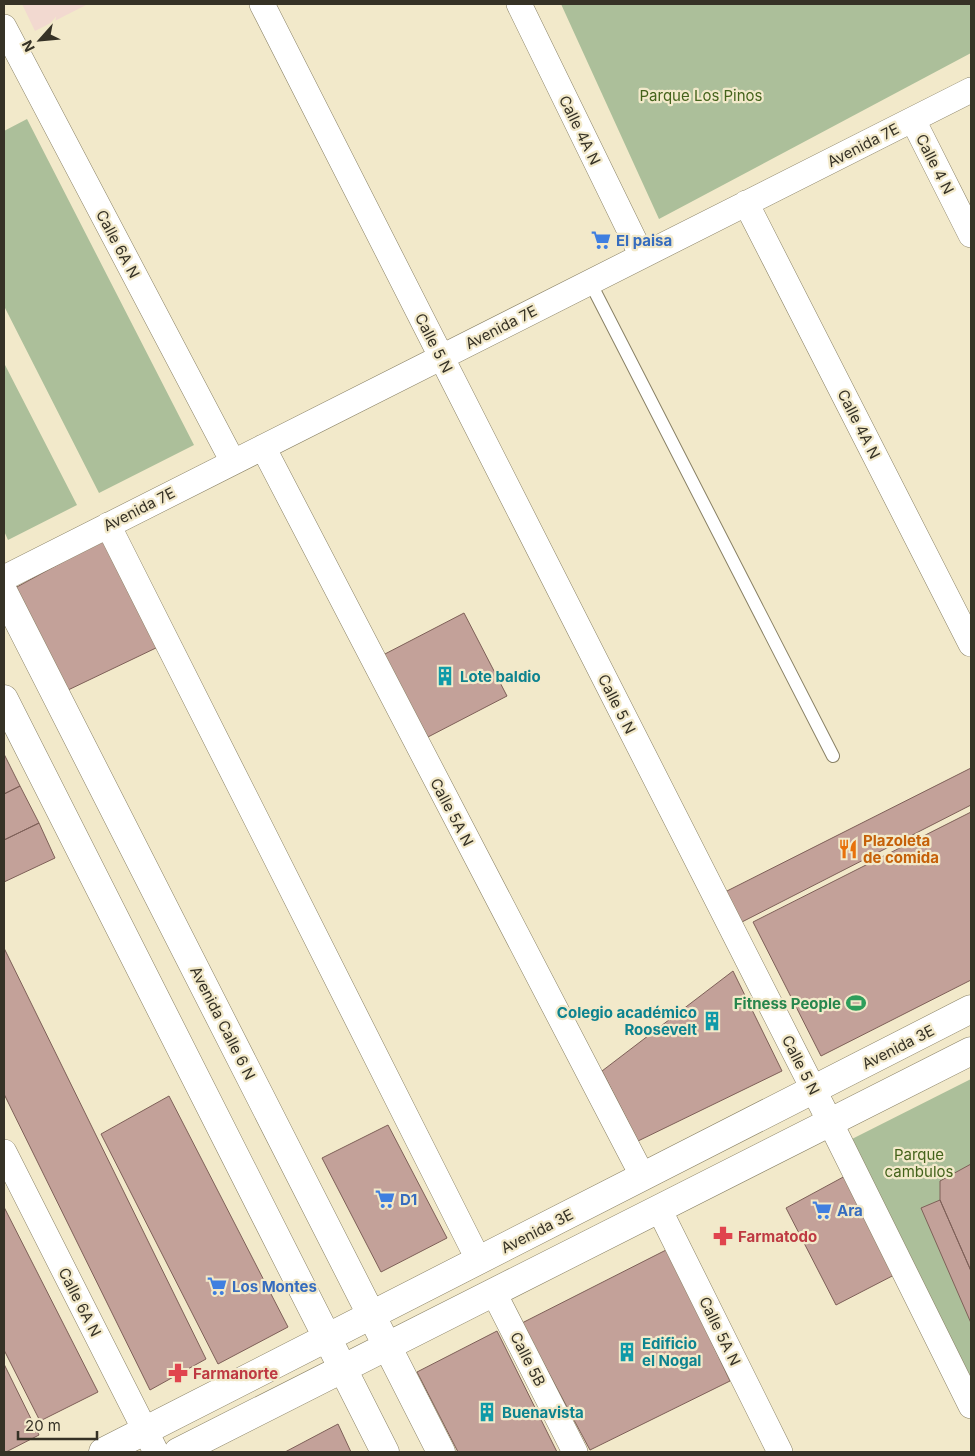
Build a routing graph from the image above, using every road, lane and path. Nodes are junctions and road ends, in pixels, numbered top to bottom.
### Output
1 (262, 4) edge
2 (519, 4) edge
3 (4, 27) edge
4 (971, 90) edge
5 (912, 120) junction
6 (746, 204) junction
7 (971, 235) edge
8 (642, 256) junction
9 (590, 282) junction
10 (441, 357) junction
11 (263, 447) junction
12 (233, 462) junction
13 (108, 525) junction
14 (4, 578) edge
15 (4, 593) edge
16 (971, 644) edge
17 (4, 699) edge
18 (833, 756) dead end
19 (971, 1010) edge
20 (971, 1051) edge
21 (813, 1090) junction
22 (830, 1122) junction
23 (4, 1152) edge
24 (643, 1177) junction
25 (582, 1208) junction
26 (659, 1209) junction
27 (599, 1239) junction
28 (479, 1261) junction
29 (494, 1292) junction
30 (372, 1316) junction
31 (327, 1338) junction
32 (387, 1346) junction
33 (342, 1369) junction
34 (971, 1406) edge
35 (151, 1442) edge
36 (103, 1452) edge
37 (178, 1452) edge
38 (385, 1452) edge
39 (441, 1452) edge
40 (575, 1452) edge
41 (780, 1452) edge

1 - 10 street, Calle 5 N
2 - 8 street, Calle 4A N
3 - 12 street, Calle 6A N
4 - 5 street, Avenida 7E
5 - 6 street, Avenida 7E
5 - 7 street, Calle 4 N
6 - 8 street, Avenida 7E
6 - 16 street, Calle 4A N
8 - 9 street, Avenida 7E
9 - 10 street, Avenida 7E
9 - 18 lane
10 - 11 street, Avenida 7E
10 - 21 street, Calle 5 N
11 - 12 street, Avenida 7E
11 - 24 street, Calle 5A N
12 - 13 street, Avenida 7E
13 - 14 street, Avenida 7E
13 - 28 street
15 - 30 street, Avenida Calle 6 N
17 - 31 street
19 - 21 street, Avenida 3E
20 - 22 street
21 - 22 street, Calle 5 N
21 - 24 street, Avenida 3E
22 - 26 street
22 - 34 street, Calle 5 N
23 - 35 street, Calle 6A N
24 - 25 street, Avenida 3E
25 - 27 street
25 - 28 street, Avenida 3E
26 - 27 street
26 - 41 street, Calle 5A N
27 - 29 street
28 - 30 street, Avenida 3E
29 - 32 street
29 - 40 street, Calle 5B
30 - 31 street, Avenida 3E
30 - 32 street, Avenida Calle 6 N
31 - 33 street
31 - 35 street, Avenida 3E
32 - 33 street
32 - 39 street, Avenida Calle 6 N
33 - 37 street
33 - 38 street
35 - 36 street, Avenida 3E

